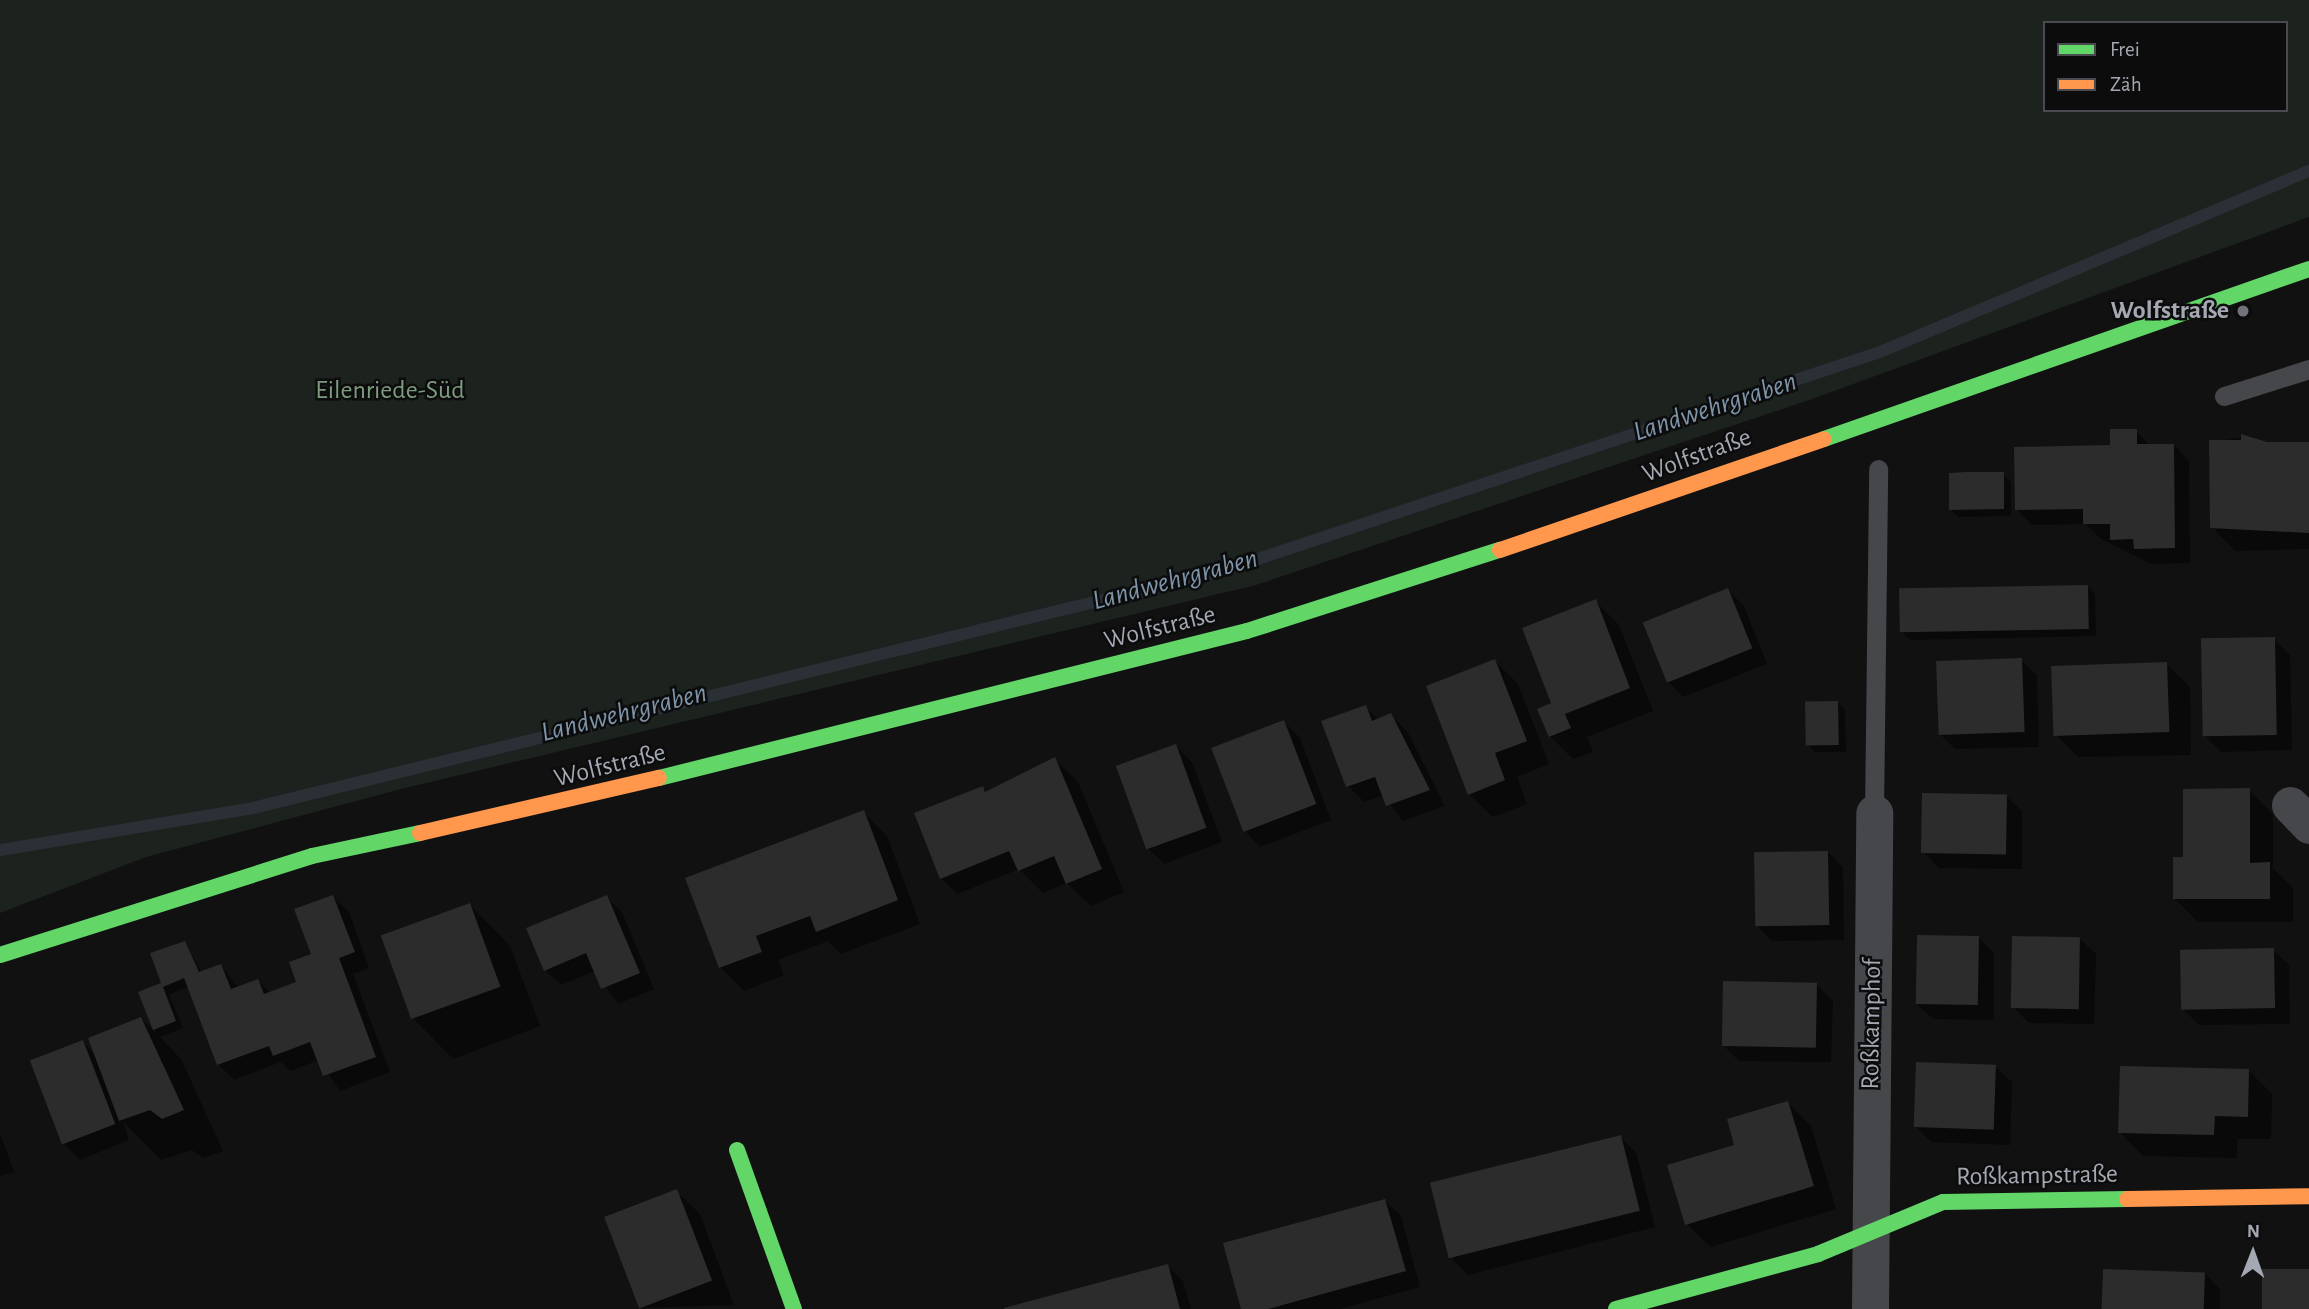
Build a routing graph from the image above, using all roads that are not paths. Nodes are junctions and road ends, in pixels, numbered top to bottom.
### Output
1 (2309, 269) edge
2 (2309, 369) edge
3 (2224, 396) dead end
4 (1878, 469) dead end
5 (1874, 813) joint
6 (0, 955) edge
7 (737, 1150) dead end
8 (2309, 1196) edge
9 (1869, 1235) junction
10 (794, 1309) edge
11 (1616, 1309) edge
12 (1870, 1309) edge

1 - 6 street, Wolfstraße
2 - 3 lane
4 - 5 lane
5 - 9 street, Roßkamphof
7 - 10 street
8 - 9 street, Roßkampstraße
9 - 11 street, Roßkampstraße
9 - 12 street, Roßkamphof

